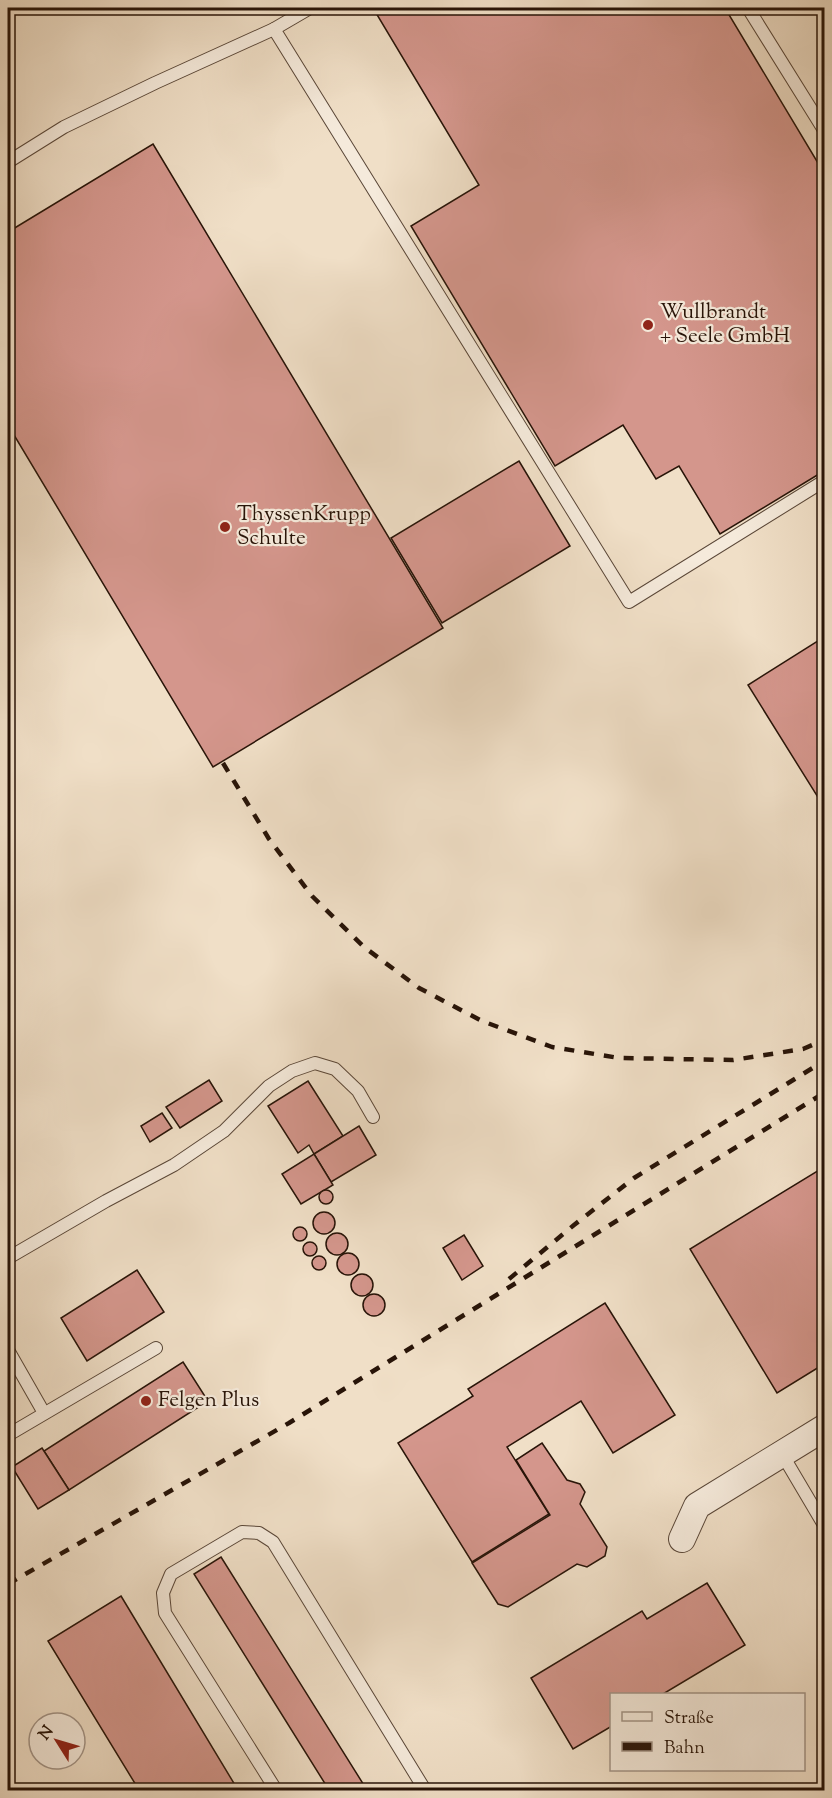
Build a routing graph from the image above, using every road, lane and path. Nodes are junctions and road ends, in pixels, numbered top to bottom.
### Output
1 (310, 8) edge
2 (748, 8) edge
3 (274, 29) junction
4 (825, 130) edge
5 (8, 162) edge
6 (825, 481) edge
7 (373, 1117) dead end
8 (8, 1258) edge
9 (156, 1348) dead end
10 (8, 1350) edge
11 (44, 1413) junction
12 (825, 1428) edge
13 (8, 1435) edge
14 (782, 1454) junction
15 (825, 1525) edge
16 (682, 1539) dead end
17 (276, 1791) edge
18 (425, 1791) edge

1 - 3 lane
2 - 4 lane
3 - 5 lane
3 - 6 lane
7 - 8 lane
9 - 11 lane
10 - 11 lane
11 - 13 lane
12 - 14 street
14 - 15 lane
14 - 16 street
17 - 18 lane

